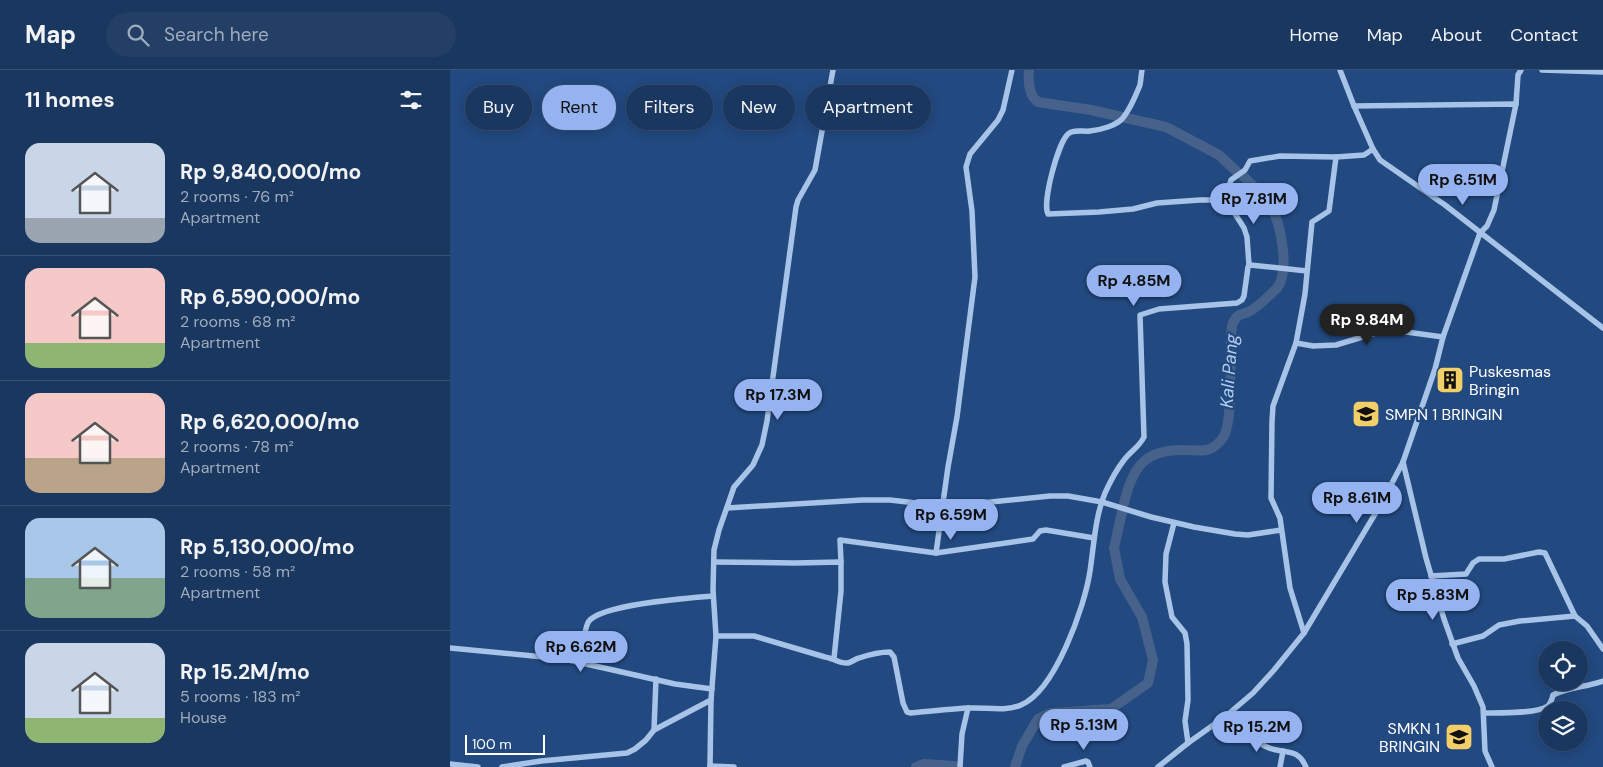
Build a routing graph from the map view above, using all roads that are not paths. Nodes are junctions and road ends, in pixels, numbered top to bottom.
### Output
1 (833, 70) edge
2 (1012, 70) edge
3 (1142, 70) edge
4 (1340, 70) edge
5 (1521, 70) edge
6 (1542, 70) edge
7 (1603, 72) edge
8 (1516, 104) junction
9 (1354, 106) junction
10 (1373, 149) junction
11 (1336, 157) junction
12 (1224, 198) junction
13 (1480, 233) junction
14 (1249, 265) junction
15 (1307, 271) junction
16 (1603, 328) edge
17 (1443, 337) junction
18 (1296, 343) junction
19 (1403, 462) junction
20 (1102, 502) junction
21 (942, 506) junction
22 (727, 508) junction
23 (1174, 523) junction
24 (1281, 530) junction
25 (1094, 538) junction
26 (936, 553) junction
27 (714, 562) junction
28 (841, 562) junction
29 (1431, 576) junction
30 (713, 596) junction
31 (1575, 616) junction
32 (1304, 632) junction
33 (716, 636) junction
34 (1452, 644) junction
35 (450, 648) edge
36 (1603, 649) edge
37 (834, 658) junction
38 (580, 662) junction
39 (656, 679) junction
40 (1603, 681) edge
41 (712, 689) junction
42 (711, 700) junction
43 (968, 708) junction
44 (1484, 713) junction
45 (1226, 716) junction
46 (654, 730) junction
47 (1188, 743) junction
48 (1283, 751) junction
49 (450, 764) edge
50 (710, 766) edge
51 (478, 767) edge
52 (502, 767) edge
53 (734, 767) edge
54 (960, 767) edge
55 (1064, 767) edge
56 (1090, 767) edge
57 (1158, 767) edge
58 (1280, 767) edge
59 (1306, 767) edge
60 (1492, 767) edge

1 - 22 street
2 - 21 street
3 - 12 street
4 - 9 street
5 - 8 street
6 - 7 street
8 - 9 street
8 - 13 street
9 - 10 street
10 - 11 street
10 - 13 street
11 - 12 street
11 - 15 street
12 - 14 street
13 - 16 street
13 - 17 street
14 - 15 street
14 - 20 street
15 - 18 street
17 - 18 street
17 - 19 street
18 - 24 street
19 - 29 street
19 - 32 street
20 - 21 street
20 - 23 street
20 - 25 street
21 - 22 street
21 - 26 street
22 - 27 street
23 - 24 street
23 - 47 street
24 - 32 street
25 - 26 street
25 - 43 street
26 - 28 street
27 - 28 street
27 - 30 street
28 - 37 street
29 - 31 street
29 - 34 street
30 - 33 street
30 - 38 street
31 - 34 street
31 - 36 street
32 - 45 street
33 - 37 street
33 - 41 street
34 - 44 street
35 - 38 street
37 - 43 street
38 - 39 street
39 - 41 street
39 - 46 street
40 - 44 street
41 - 42 street
42 - 46 street
42 - 50 street
43 - 54 street
44 - 60 street
45 - 47 street
45 - 48 street
46 - 52 street
47 - 57 street
48 - 58 street
48 - 59 street
49 - 51 street
50 - 53 street
55 - 56 street

